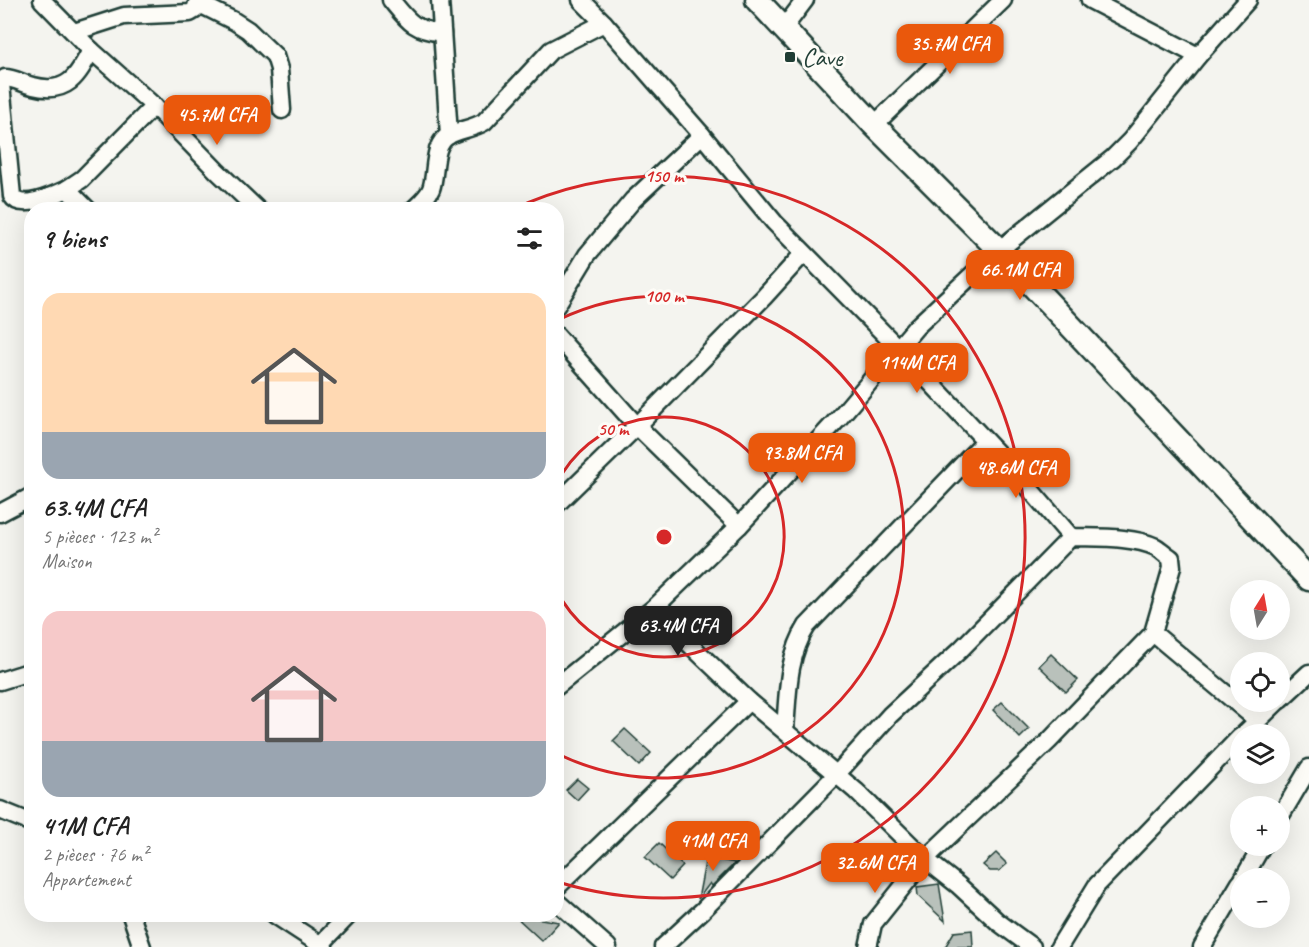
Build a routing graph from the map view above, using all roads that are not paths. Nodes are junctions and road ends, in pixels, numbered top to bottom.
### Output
1 (42, 0) edge
2 (391, 0) edge
3 (440, 0) edge
4 (581, 0) edge
5 (757, 0) edge
6 (805, 0) edge
7 (989, 0) edge
8 (1003, 0) edge
9 (1090, 0) edge
10 (1248, 0) edge
11 (198, 2) edge
12 (978, 22) junction
13 (604, 23) junction
14 (783, 29) junction
15 (74, 32) junction
16 (442, 33) junction
17 (92, 50) junction
18 (1198, 56) junction
19 (154, 106) junction
20 (282, 110) dead end
21 (874, 125) junction
22 (449, 135) junction
23 (702, 135) junction
24 (67, 189) junction
25 (80, 202) edge
26 (250, 202) edge
27 (422, 202) edge
28 (999, 249) junction
29 (803, 254) junction
30 (564, 293) edge
31 (564, 344) edge
32 (897, 347) junction
33 (637, 426) junction
34 (985, 441) junction
35 (564, 497) edge
36 (24, 500) edge
37 (0, 513) edge
38 (739, 526) junction
39 (1071, 537) junction
40 (1309, 579) edge
41 (654, 608) junction
42 (1153, 633) junction
43 (1309, 673) edge
44 (24, 674) edge
45 (0, 681) edge
46 (564, 681) edge
47 (1290, 690) edge
48 (749, 701) junction
49 (1266, 712) edge
50 (1257, 720) junction
51 (1253, 724) edge
52 (785, 730) junction
53 (1230, 748) edge
54 (1309, 768) edge
55 (836, 775) junction
56 (1304, 785) edge
57 (1290, 804) edge
58 (0, 810) edge
59 (24, 819) edge
60 (925, 859) junction
61 (564, 880) edge
62 (1230, 901) edge
63 (564, 908) edge
64 (133, 922) edge
65 (285, 922) edge
66 (342, 922) edge
67 (320, 946) edge
68 (142, 947) edge
69 (608, 947) edge
70 (663, 947) edge
71 (868, 947) edge
72 (1032, 947) edge
73 (1059, 947) edge
74 (1202, 947) edge

1 - 15 street
2 - 16 street
3 - 16 street
4 - 13 street
5 - 14 street
6 - 14 street
7 - 12 street
8 - 12 street
9 - 18 street
10 - 18 street
11 - 15 street
11 - 20 street
12 - 21 street
13 - 22 street
13 - 23 street
14 - 21 street
15 - 17 street
16 - 22 street
17 - 19 street
17 - 24 street
18 - 28 street
19 - 24 street
19 - 26 street
21 - 28 street
22 - 27 street
23 - 29 street
23 - 30 street
24 - 25 street
28 - 32 street
28 - 40 street
29 - 32 street
29 - 33 street
31 - 33 street
32 - 34 street
32 - 38 street
33 - 35 street
33 - 38 street
34 - 39 street
34 - 52 street
36 - 37 street
38 - 41 street
39 - 42 street
39 - 55 street
41 - 46 street
41 - 48 street
42 - 50 street
42 - 60 street
43 - 47 street
44 - 45 street
48 - 52 street
48 - 61 street
49 - 50 street
50 - 51 street
52 - 55 street
53 - 73 street
54 - 56 street
55 - 60 street
55 - 70 street
56 - 57 street
58 - 59 street
60 - 71 street
60 - 72 street
62 - 74 street
63 - 69 street
64 - 68 street
65 - 67 street
66 - 67 street

